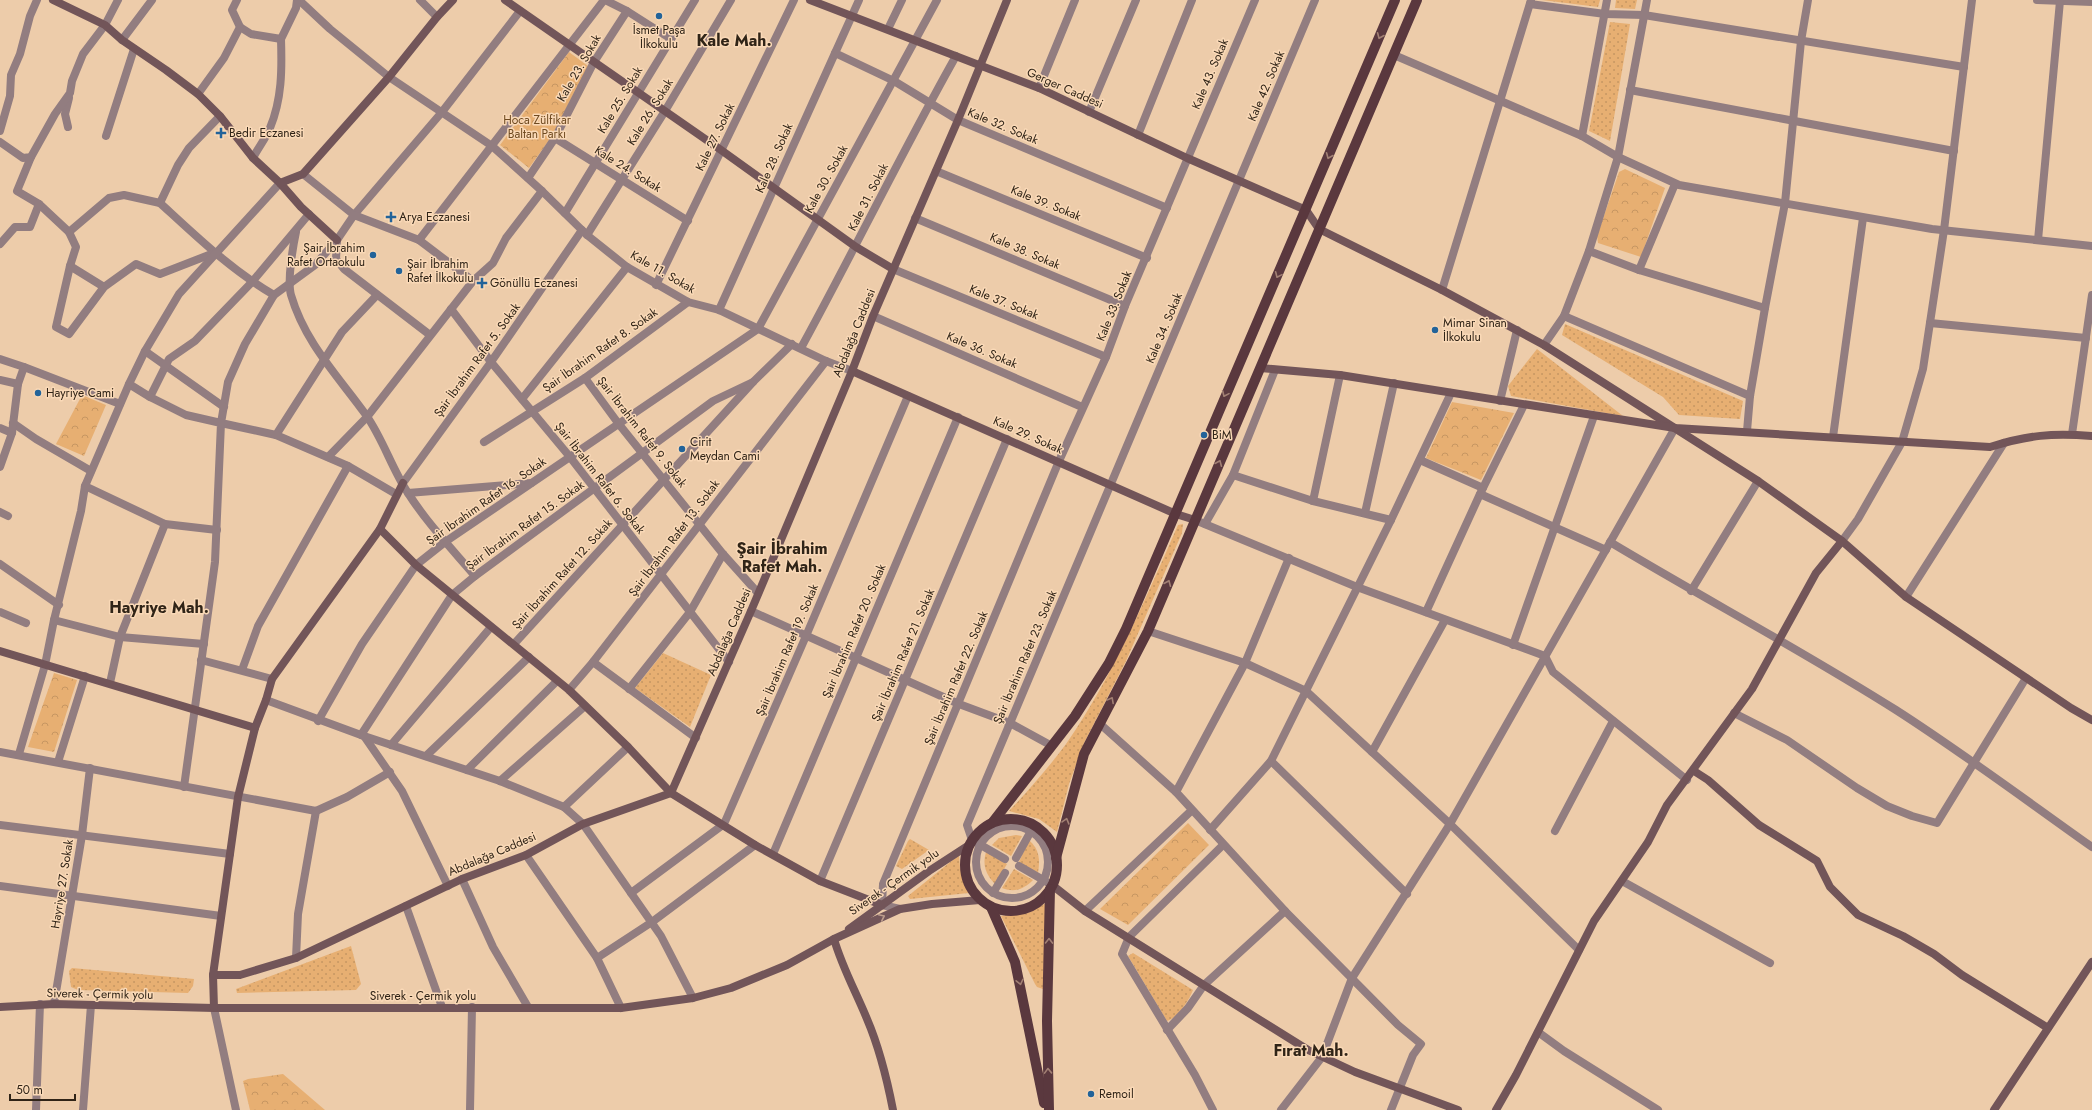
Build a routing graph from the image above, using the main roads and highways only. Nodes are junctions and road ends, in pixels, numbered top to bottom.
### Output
1 (1395, 0) edge
2 (1417, 0) edge
3 (992, 823) junction
4 (1056, 858) junction
5 (1048, 885) junction
6 (991, 907) junction
7 (1045, 1110) edge
8 (1049, 1110) edge

1 -> 3 main road
4 -> 2 main road
3 - 4 main road
3 - 6 main road
4 - 5 main road
5 - 6 main road
8 -> 5 main road
6 -> 7 main road

